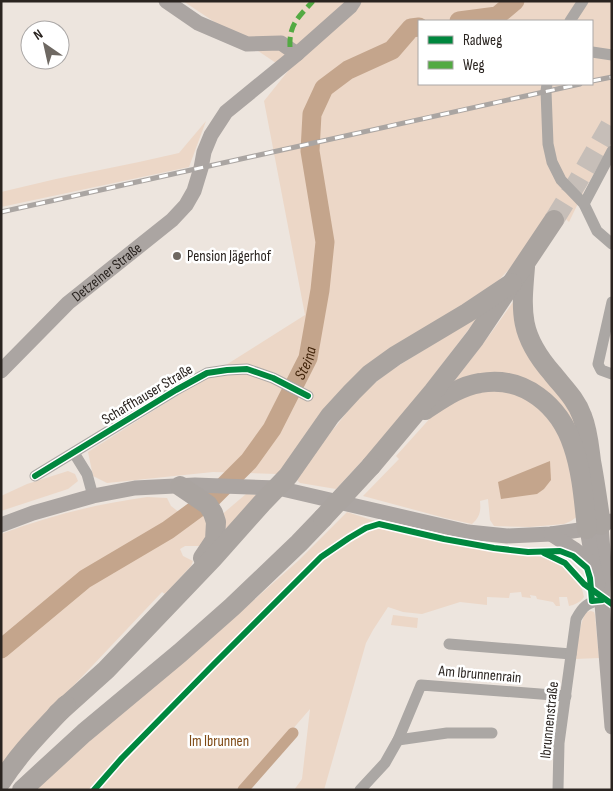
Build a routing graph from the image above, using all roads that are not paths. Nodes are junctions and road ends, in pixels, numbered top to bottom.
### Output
1 (166, 1) edge
2 (354, 1) edge
3 (583, 1) edge
4 (571, 20) edge
5 (593, 52) edge
6 (297, 54) junction
7 (612, 56) edge
8 (547, 85) edge
9 (612, 152) edge
10 (584, 204) junction
11 (554, 220) tunnel mouth
12 (612, 244) edge
13 (525, 264) junction
14 (512, 283) junction
15 (612, 302) edge
16 (1, 371) edge
17 (612, 374) edge
18 (308, 396) dead end
19 (413, 418) junction
20 (74, 453) junction
21 (35, 476) dead end
22 (594, 481) junction
23 (188, 487) junction
24 (278, 488) junction
25 (612, 493) edge
26 (93, 496) junction
27 (1, 525) edge
28 (600, 525) edge
29 (551, 534) junction
30 (593, 564) junction
31 (604, 580) edge
32 (602, 600) junction
33 (448, 644) dead end
34 (571, 654) junction
35 (566, 696) junction
36 (58, 714) junction
37 (612, 727) edge
38 (492, 734) dead end
39 (398, 740) junction
40 (1, 782) edge
41 (22, 790) edge
42 (360, 790) edge
43 (558, 790) edge

1 - 6 main road
2 - 6 main road, Detzelner Straße
3 - 4 street
5 - 7 street
6 - 16 main road, Detzelner Straße
8 - 10 street
9 - 10 street
10 - 12 street
11 - 13 highway
13 - 14 highway
13 - 22 highway
14 - 19 highway
14 - 24 highway
15 - 17 street
18 - 20 street, Schaffhauser Straße
19 - 28 highway
19 - 41 highway, bridge
20 - 21 street, Schaffhauser Straße
20 - 26 street
22 - 25 highway
22 - 28 highway
23 - 24 main road
23 - 26 main road
23 - 36 highway
24 - 29 main road
24 - 36 highway
26 - 27 main road
28 - 29 main road
28 - 30 main road
28 - 31 main road
29 - 30 main road
30 - 31 main road
31 - 32 main road
32 - 34 street, Ibrunnenstraße
32 - 37 main road
33 - 34 street
34 - 35 street, Ibrunnenstraße
35 - 39 street, Am Ibrunnenrain
35 - 43 street, Ibrunnenstraße
36 - 40 highway
38 - 39 street
39 - 42 street, Am Ibrunnenrain

